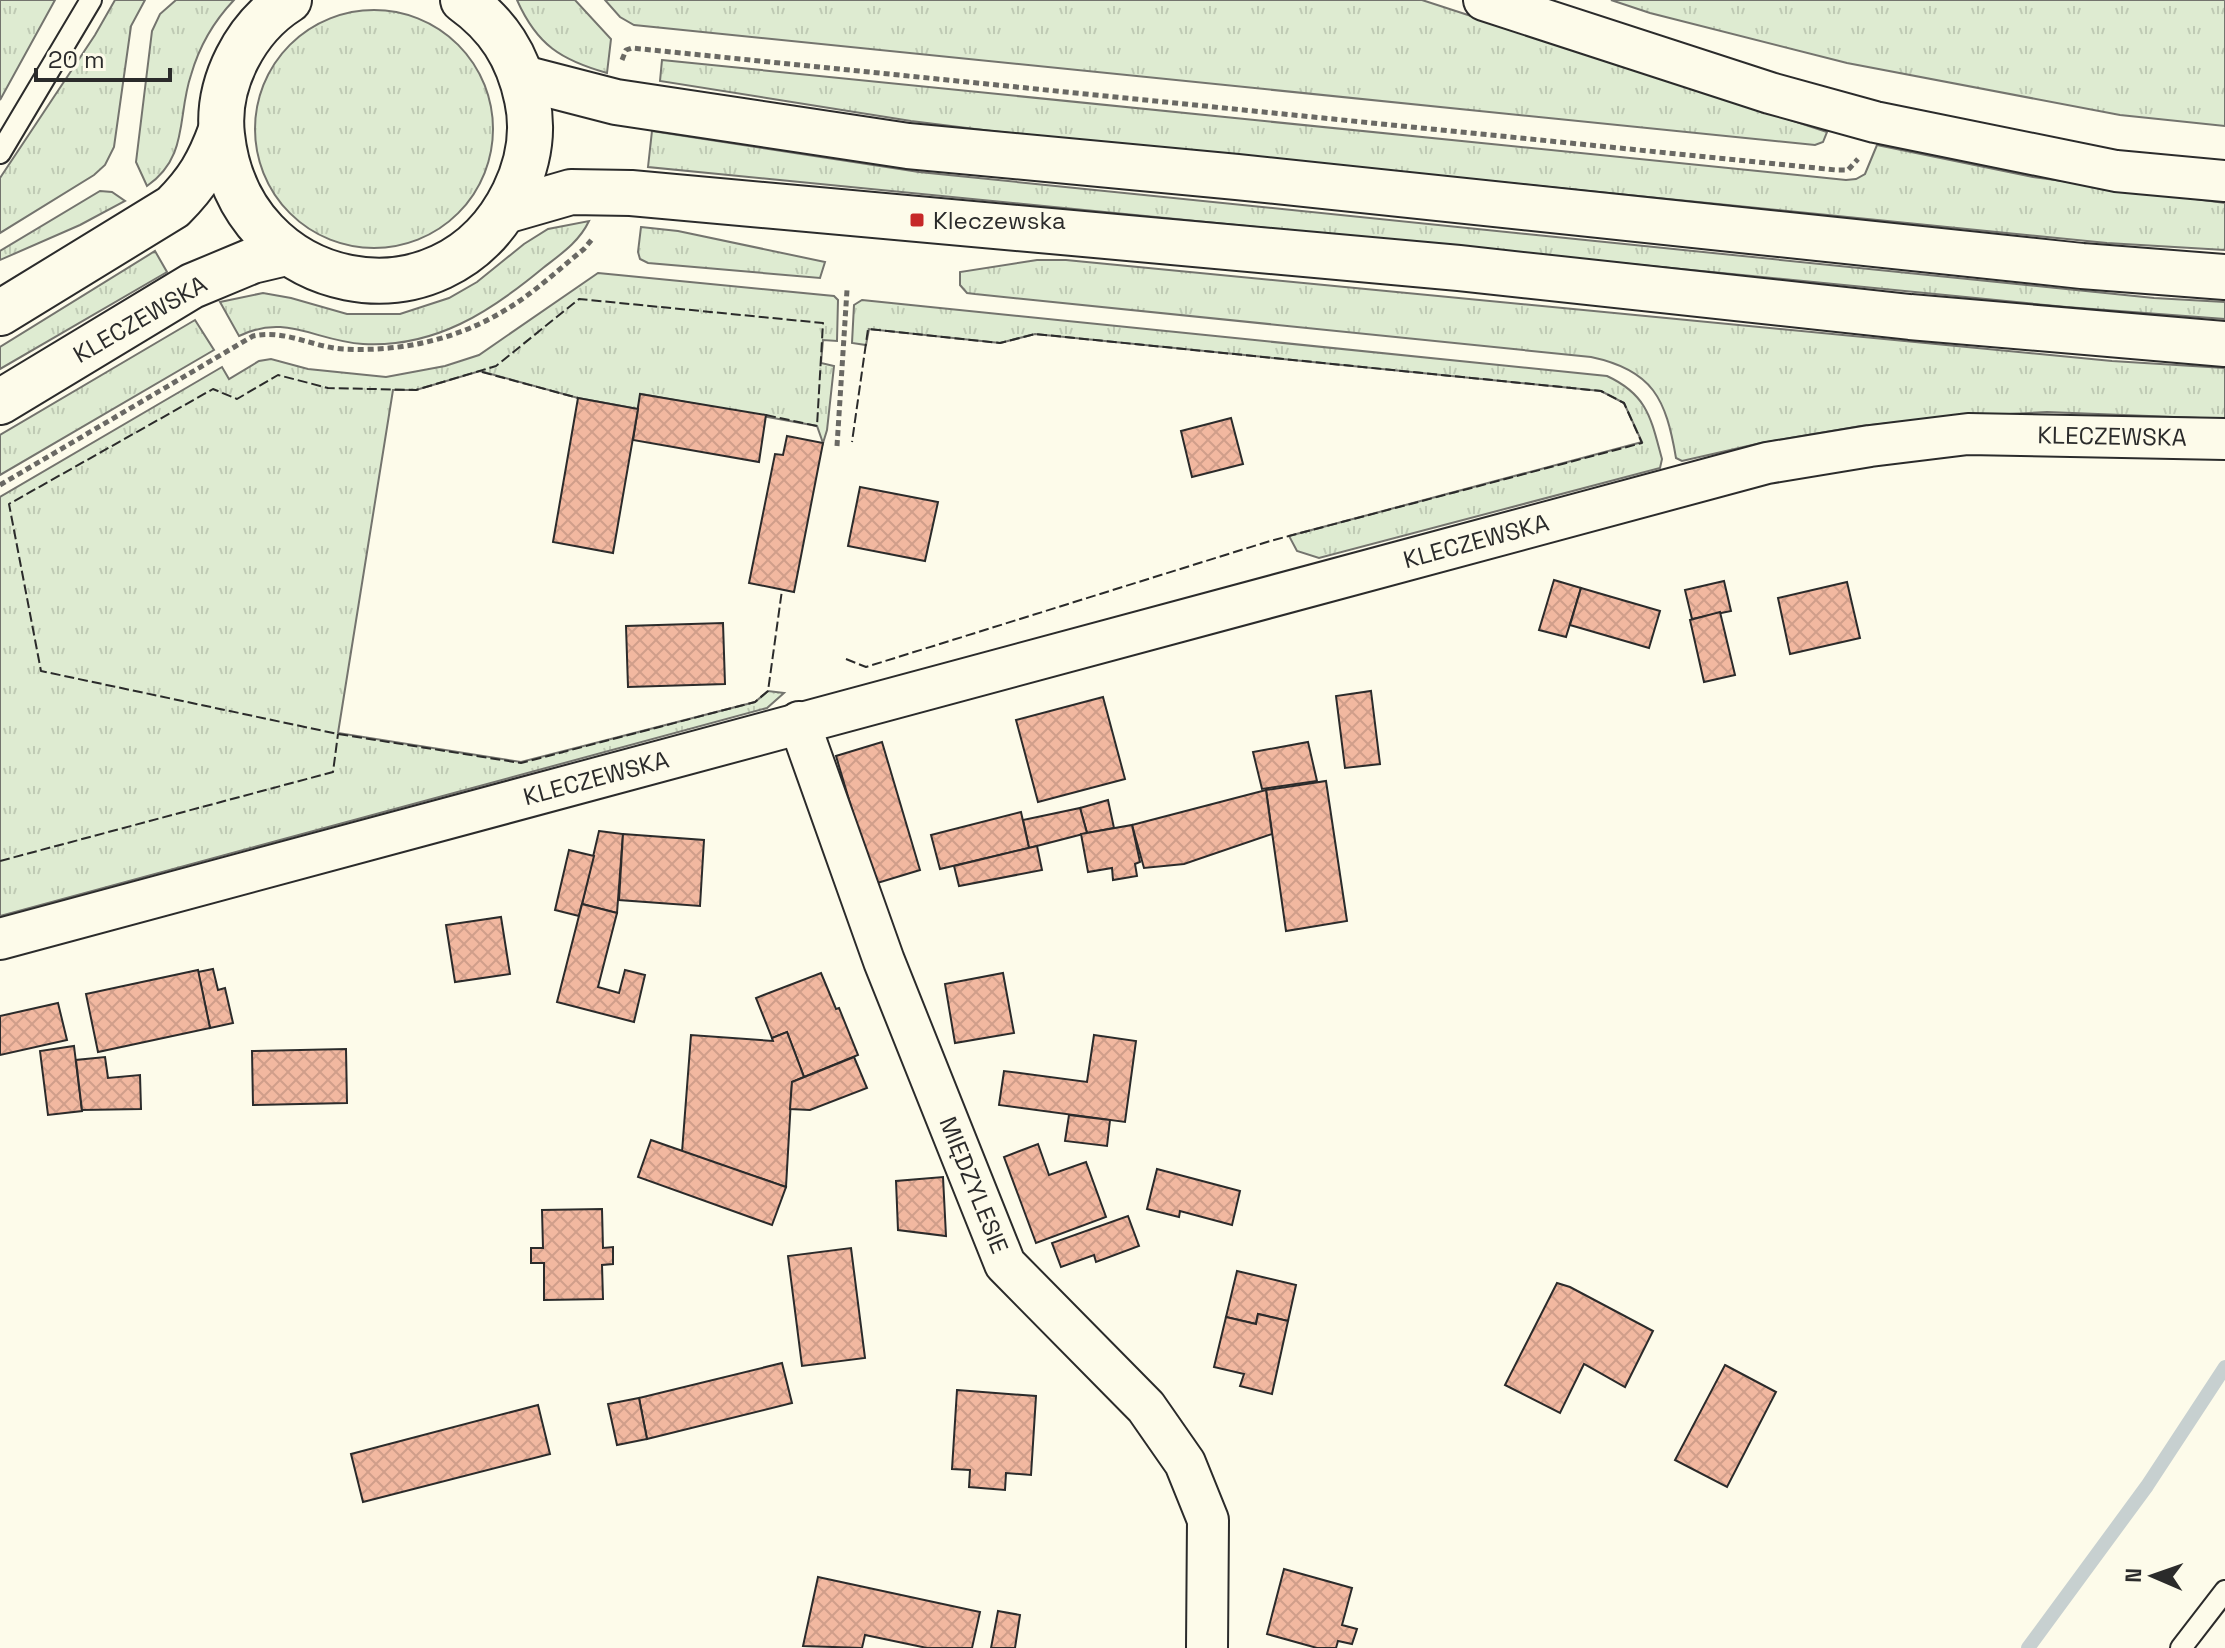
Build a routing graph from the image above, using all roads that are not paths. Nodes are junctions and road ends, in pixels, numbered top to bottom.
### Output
1 (91, 0) edge
2 (289, 0) edge
3 (1484, 0) edge
4 (477, 5) edge
5 (523, 78) junction
6 (221, 130) junction
7 (0, 153) edge
8 (2225, 181) edge
9 (505, 211) junction
10 (286, 253) junction
11 (2225, 277) edge
12 (0, 313) edge
13 (2225, 344) edge
14 (0, 402) edge
15 (2225, 439) edge
16 (799, 722) junction
17 (0, 939) edge
18 (2225, 1591) edge
19 (1207, 1648) edge
20 (2181, 1648) edge

1 - 7 lane
2 - 6 main road
3 - 8 street
4 - 5 main road
5 - 9 main road
5 - 11 main road
6 - 10 main road
6 - 12 main road
9 - 10 main road
9 - 13 main road
10 - 14 main road, KLECZEWSKA
15 - 16 street, KLECZEWSKA
16 - 17 street, KLECZEWSKA
16 - 19 street, MIĘDZYLESIE
18 - 20 lane

